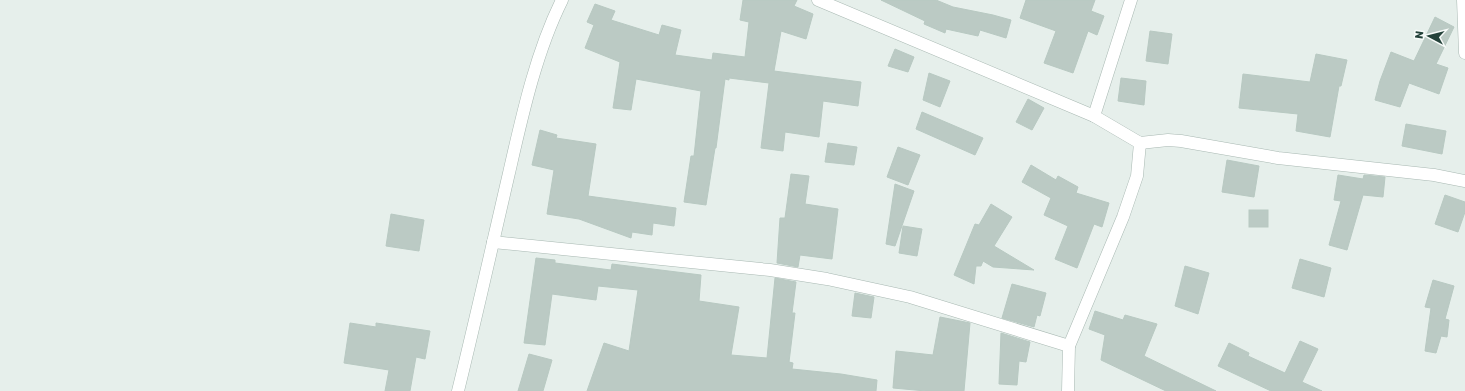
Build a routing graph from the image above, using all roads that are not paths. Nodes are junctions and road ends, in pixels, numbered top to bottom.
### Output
1 (562, 0) edge
2 (818, 0) edge
3 (1131, 0) edge
4 (1463, 0) edge
5 (1465, 52) edge
6 (1094, 116) junction
7 (1140, 143) junction
8 (1465, 181) edge
9 (492, 242) junction
10 (1069, 346) junction
11 (458, 391) edge
12 (1068, 391) edge

1 - 9 street
2 - 6 street
3 - 6 street
4 - 5 street
6 - 7 street
7 - 8 street
7 - 10 street
9 - 10 street
9 - 11 street
10 - 12 street

